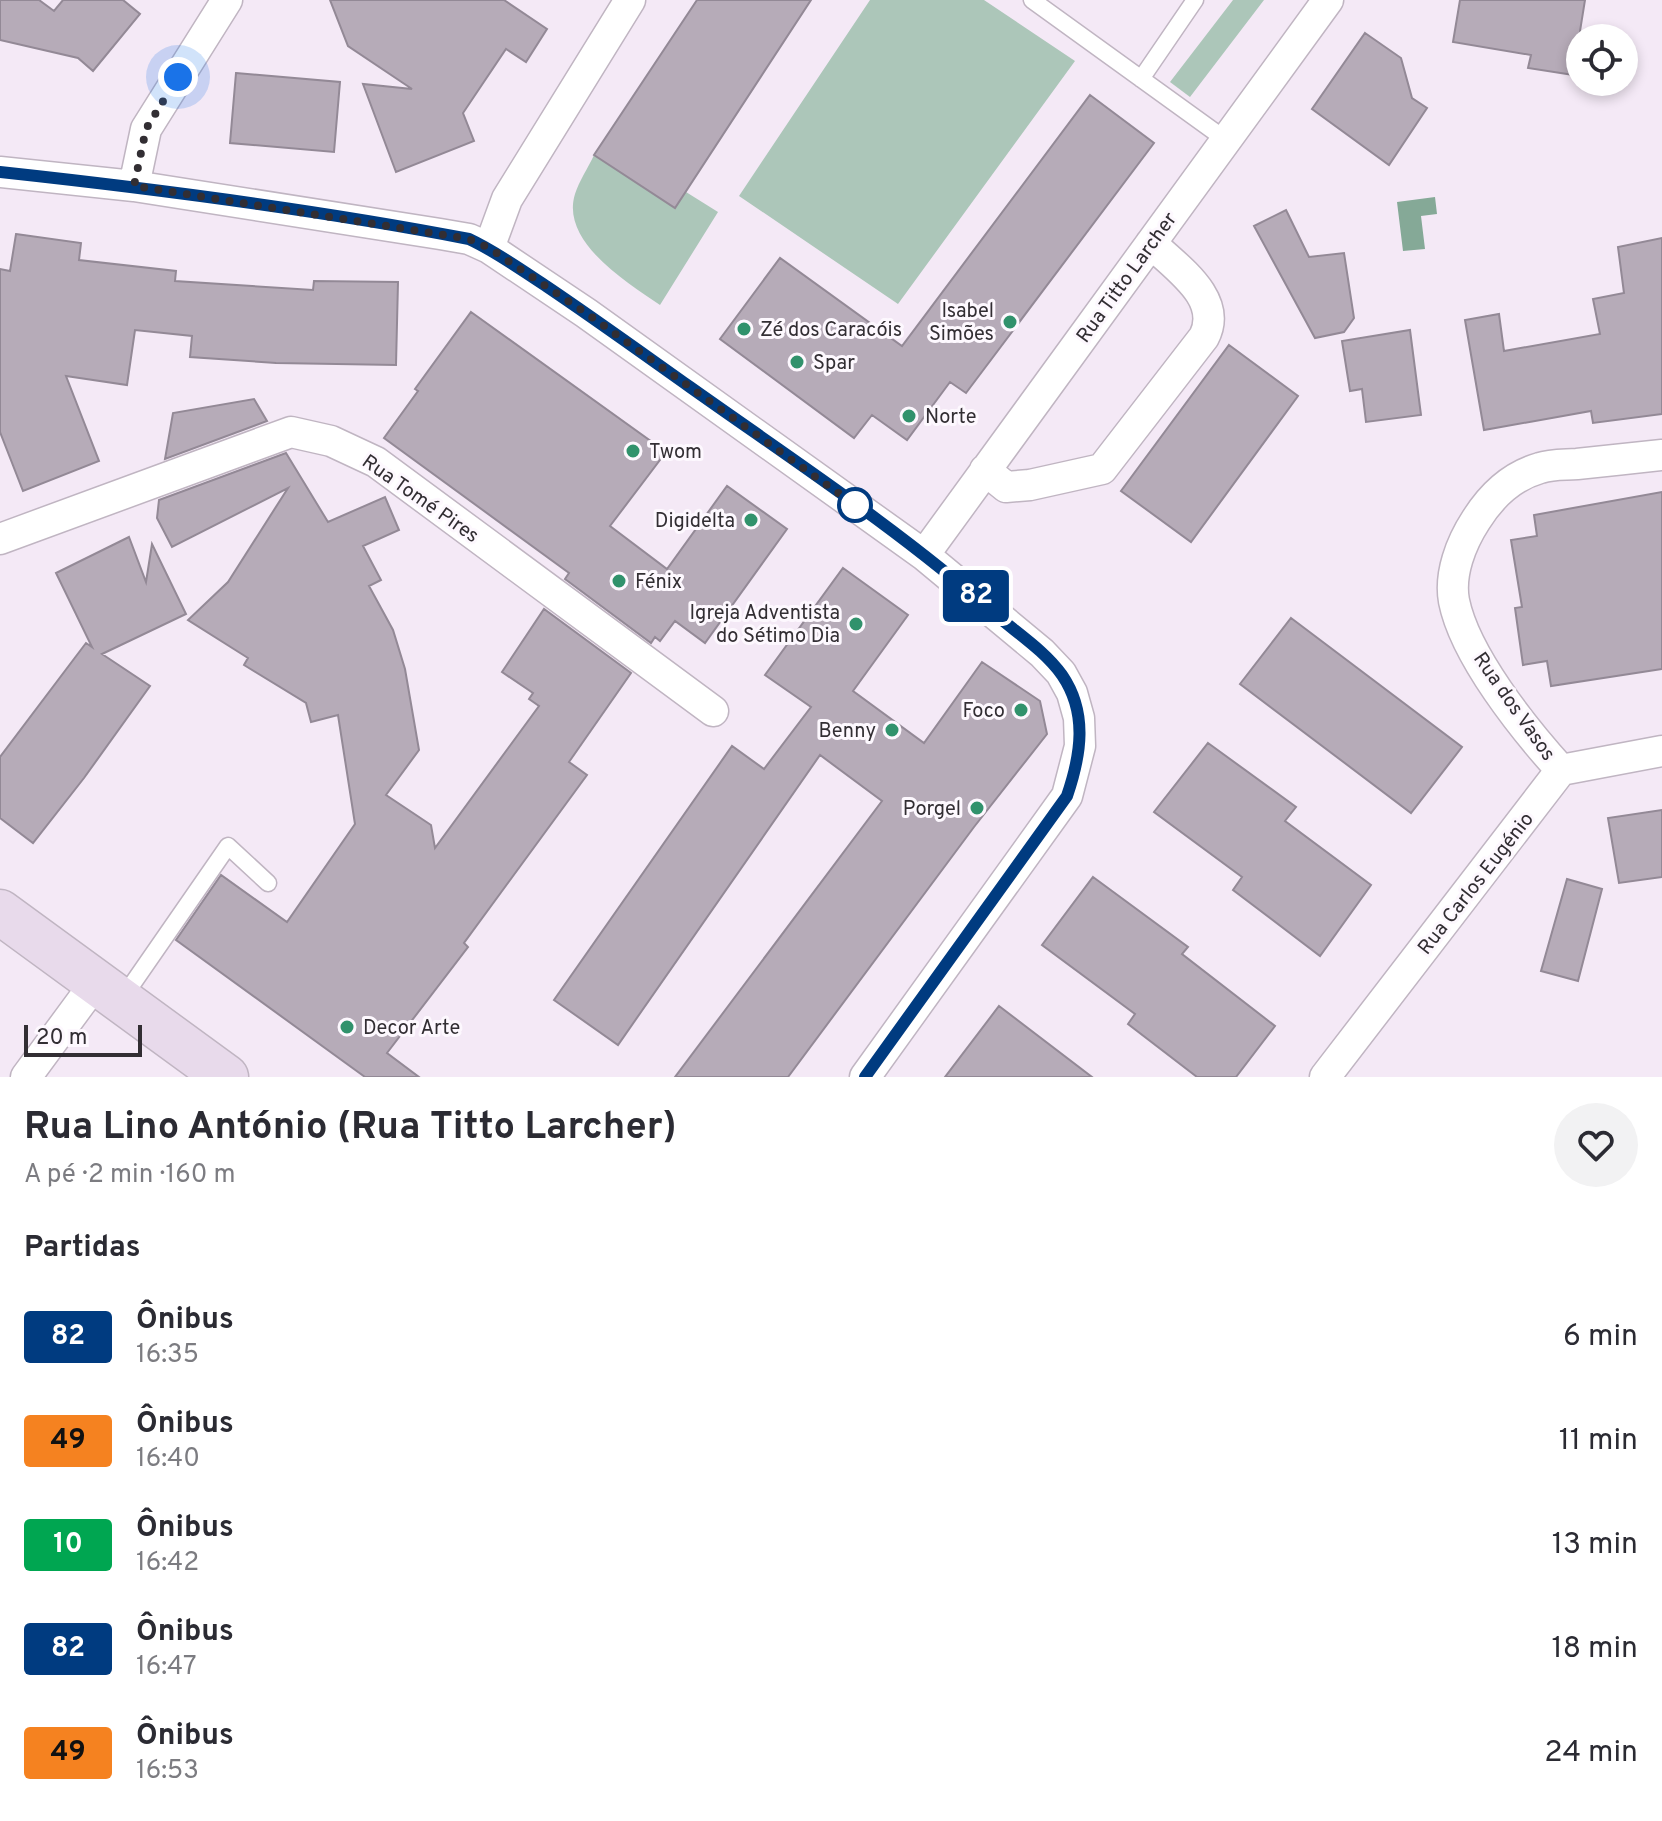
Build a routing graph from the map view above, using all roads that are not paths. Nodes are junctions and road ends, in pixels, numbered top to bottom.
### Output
1 (227, 0) edge
2 (630, 0) edge
3 (1032, 0) edge
4 (1195, 0) edge
5 (1328, 0) edge
6 (1141, 79) junction
7 (1226, 140) junction
8 (0, 172) edge
9 (134, 186) junction
10 (1151, 243) junction
11 (489, 248) junction
12 (1662, 455) edge
13 (985, 470) junction
14 (0, 539) edge
15 (924, 555) junction
16 (713, 711) dead end
17 (1662, 751) edge
18 (1561, 770) junction
19 (268, 883) dead end
20 (0, 912) edge
21 (108, 991) junction
22 (26, 1077) edge
23 (226, 1077) edge
24 (865, 1077) edge
25 (1325, 1077) edge

1 - 9 street
2 - 11 street
3 - 6 lane
4 - 6 lane
5 - 7 street, Rua Titto Larcher
6 - 7 lane
7 - 10 street, Rua Titto Larcher
8 - 9 street
9 - 11 street
10 - 13 street, Rua Titto Larcher
10 - 13 street
11 - 15 street
12 - 18 street, Rua dos Vasos
13 - 15 street, Rua Titto Larcher
14 - 16 street, Rua Tomé Pires
15 - 24 street
17 - 18 street
18 - 25 street, Rua Carlos Eugénio
19 - 21 lane
20 - 21 main road
21 - 22 street
21 - 23 main road

